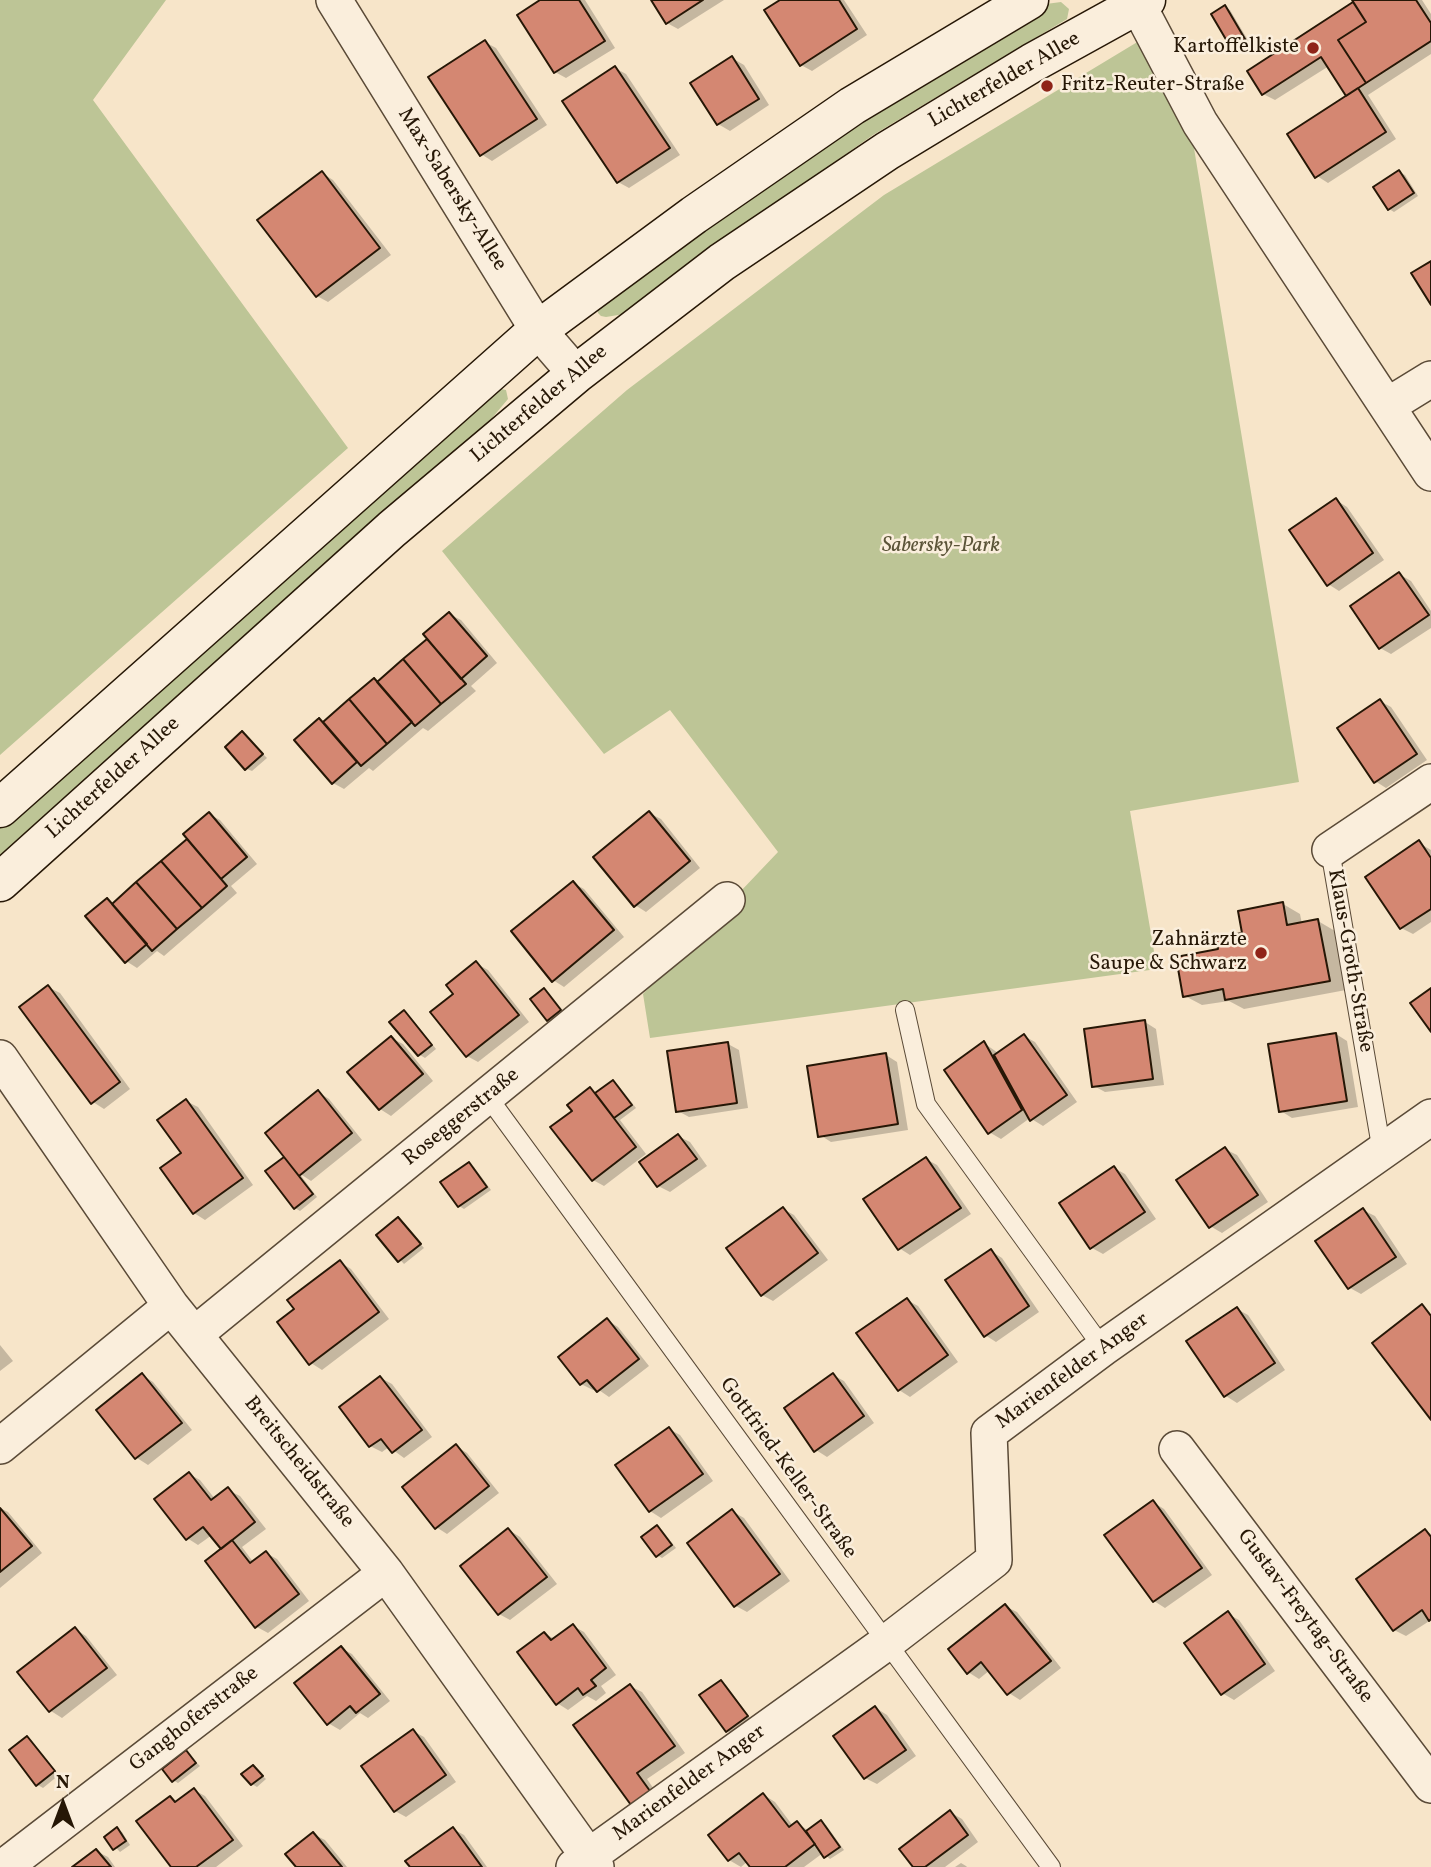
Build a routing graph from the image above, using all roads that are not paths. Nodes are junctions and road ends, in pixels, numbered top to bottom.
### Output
1 (334, 0) edge
2 (1029, 0) edge
3 (1141, 2) edge
4 (538, 330) junction
5 (576, 374) junction
6 (1431, 379) edge
7 (1387, 406) junction
8 (1431, 473) edge
9 (1431, 782) edge
10 (0, 808) edge
11 (1329, 850) joint
12 (0, 882) edge
13 (727, 900) dead end
14 (905, 1010) dead end
15 (0, 1058) edge
16 (488, 1097) junction
17 (1431, 1117) edge
18 (1382, 1152) junction
19 (171, 1306) junction
20 (195, 1334) junction
21 (1103, 1348) junction
22 (0, 1446) edge
23 (1177, 1448) dead end
24 (386, 1573) junction
25 (886, 1643) junction
26 (1431, 1785) edge
27 (586, 1864) edge
28 (4, 1867) edge
29 (1051, 1867) edge

1 - 4 street, Max-Sabersky-Allee
2 - 4 main road
3 - 5 main road, Lichterfelder Allee
3 - 7 street
4 - 5 street, Max-Sabersky-Allee
4 - 10 main road
5 - 12 main road, Lichterfelder Allee
6 - 7 street
7 - 8 street
9 - 11 street, Klaus-Groth-Straße
11 - 18 lane, Klaus-Groth-Straße
13 - 16 street, Roseggerstraße
14 - 21 lane
15 - 19 street, Breitscheidstraße
16 - 20 street, Roseggerstraße
16 - 25 lane, Gottfried-Keller-Straße
17 - 18 street, Marienfelder Anger
18 - 21 street, Marienfelder Anger
19 - 20 street, Breitscheidstraße
19 - 22 street
20 - 24 street, Breitscheidstraße
21 - 25 street, Marienfelder Anger
23 - 26 street, Gustav-Freytag-Straße
24 - 27 street, Breitscheidstraße
24 - 28 street, Ganghoferstraße
25 - 27 street, Marienfelder Anger
25 - 29 lane, Gottfried-Keller-Straße

